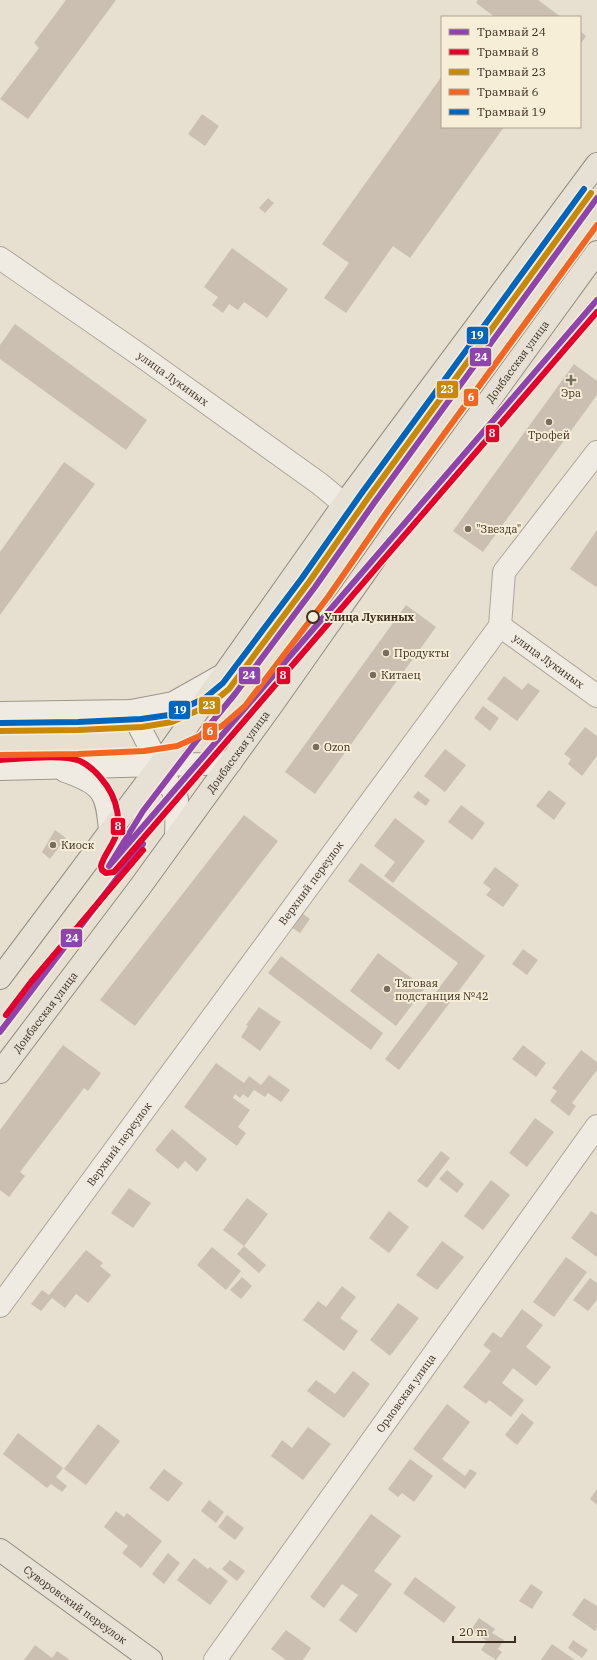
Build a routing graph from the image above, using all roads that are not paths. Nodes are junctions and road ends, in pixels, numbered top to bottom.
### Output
1 (597, 164) edge
2 (597, 252) edge
3 (0, 258) edge
4 (597, 452) edge
5 (344, 504) junction
6 (500, 626) junction
7 (221, 676) junction
8 (597, 696) edge
9 (131, 711) junction
10 (0, 714) edge
11 (232, 762) junction
12 (159, 766) junction
13 (56, 768) junction
14 (0, 769) edge
15 (110, 830) junction
16 (176, 836) junction
17 (0, 978) edge
18 (0, 1072) edge
19 (597, 1126) edge
20 (0, 1306) edge
21 (0, 1550) edge
22 (151, 1660) edge
23 (215, 1660) edge

1 - 5 main road
2 - 11 main road, Донбасская улица
3 - 5 street, улица Лукиных
4 - 6 street
5 - 7 main road
6 - 8 street, улица Лукиных
6 - 20 street, Верхний переулок
7 - 9 street
7 - 12 main road
9 - 10 street
9 - 12 street
11 - 12 street
11 - 16 main road, Донбасская улица
12 - 13 street
12 - 15 main road
12 - 16 street
13 - 14 street
13 - 15 street
15 - 17 main road
16 - 18 main road, Донбасская улица
19 - 23 street, Орловская улица
21 - 22 main road, Суворовский переулок

